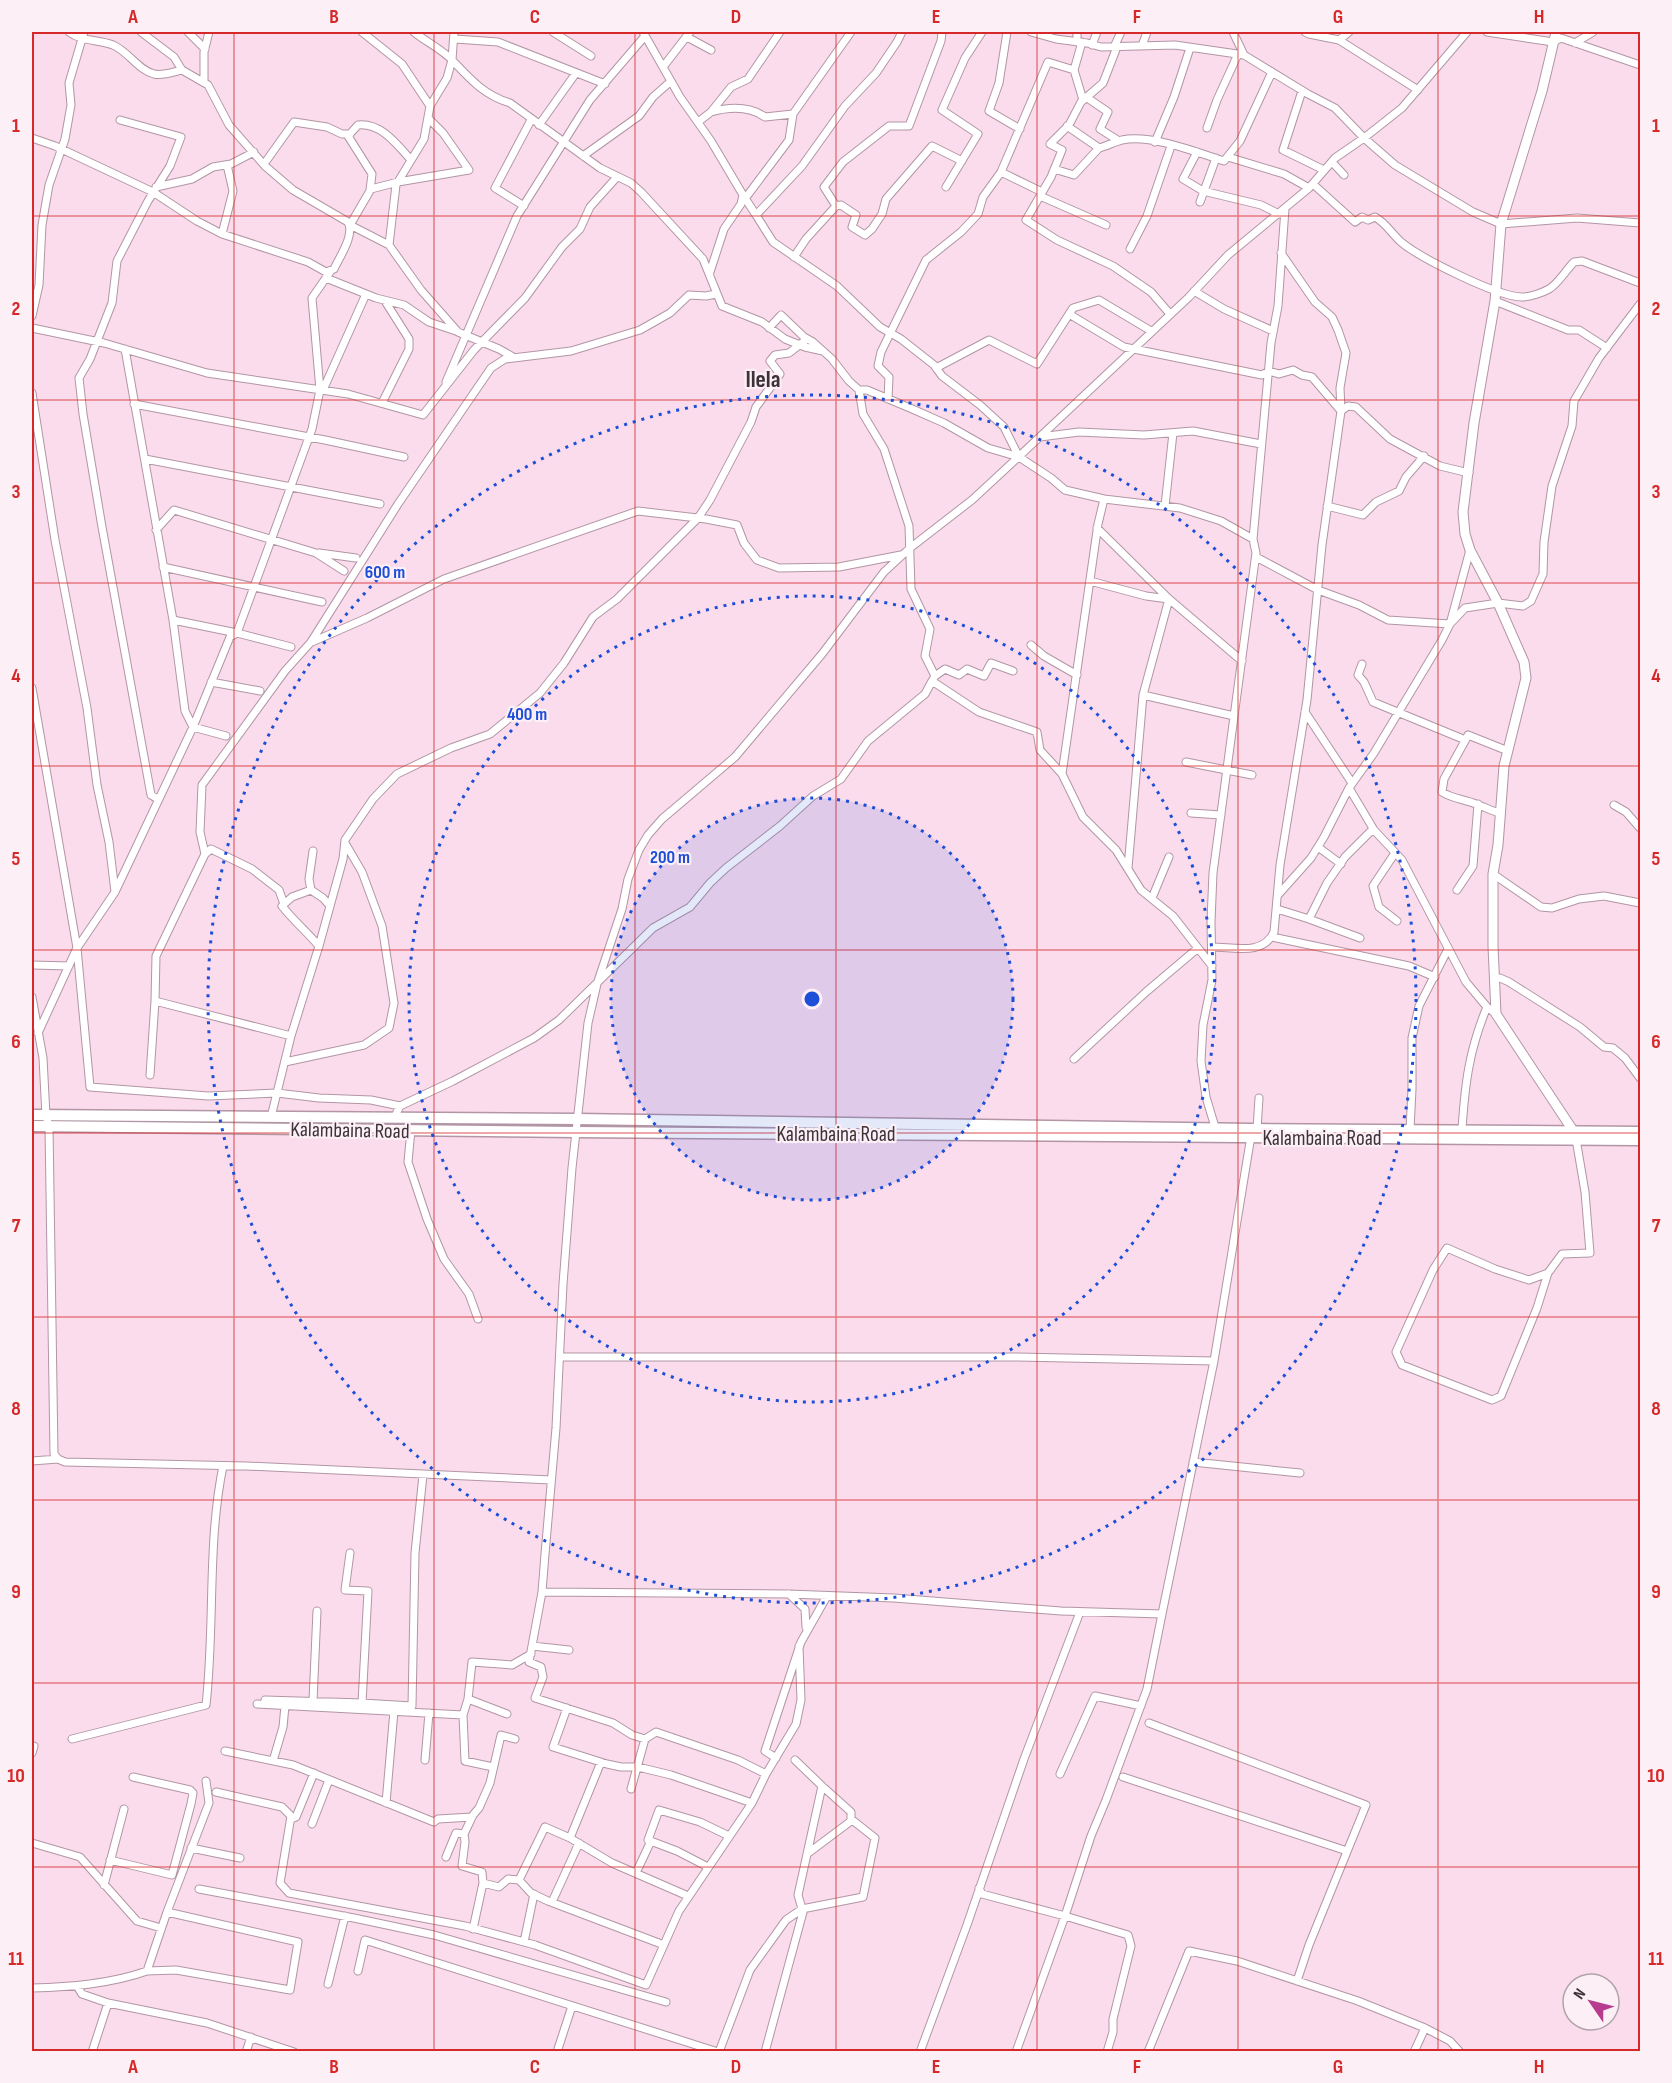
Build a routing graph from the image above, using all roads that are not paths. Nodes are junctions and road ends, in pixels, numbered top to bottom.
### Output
1 (69, 32) edge
2 (141, 32) edge
3 (188, 32) edge
4 (209, 32) edge
5 (362, 32) edge
6 (414, 32) edge
7 (780, 32) edge
8 (851, 32) edge
9 (902, 32) edge
10 (942, 32) edge
11 (982, 32) edge
12 (1007, 32) edge
13 (1031, 32) edge
14 (1077, 32) edge
15 (1097, 32) edge
16 (1121, 32) edge
17 (1147, 32) edge
18 (1233, 32) edge
19 (1305, 32) edge
20 (1349, 32) edge
21 (1467, 32) edge
22 (1487, 32) edge
23 (1556, 32) edge
24 (1593, 32) edge
25 (559, 33) edge
26 (644, 34) edge
27 (688, 34) edge
28 (83, 35) edge
29 (455, 35) edge
30 (1339, 40) junction
31 (1080, 42) junction
32 (1553, 42) junction
33 (1575, 43) junction
34 (1092, 45) junction
35 (1142, 46) junction
36 (1115, 47) junction
37 (205, 48) junction
38 (1190, 48) junction
39 (711, 50) dead end
40 (1241, 54) junction
41 (591, 56) dead end
42 (452, 60) junction
43 (1641, 65) edge
44 (663, 67) junction
45 (182, 70) junction
46 (1074, 70) junction
47 (1272, 72) junction
48 (576, 73) junction
49 (204, 81) junction
50 (671, 81) junction
51 (605, 84) junction
52 (1418, 90) junction
53 (1302, 91) junction
54 (1085, 99) junction
55 (430, 106) junction
56 (711, 112) junction
57 (792, 114) junction
58 (428, 118) junction
59 (120, 120) dead end
60 (531, 120) junction
61 (698, 122) junction
62 (539, 125) junction
63 (1067, 126) junction
64 (1207, 128) dead end
65 (1020, 129) junction
66 (350, 134) junction
67 (32, 138) edge
68 (1364, 138) junction
69 (1119, 141) junction
70 (564, 142) junction
71 (1155, 142) junction
72 (1171, 146) junction
73 (1099, 148) junction
74 (62, 149) junction
75 (254, 152) junction
76 (1197, 152) junction
77 (583, 156) junction
78 (1228, 156) junction
79 (1216, 158) junction
80 (411, 159) junction
81 (962, 161) junction
82 (1332, 162) junction
83 (264, 164) junction
84 (227, 165) junction
85 (1054, 169) junction
86 (1324, 171) junction
87 (1001, 172) junction
88 (1344, 175) dead end
89 (617, 177) junction
90 (398, 182) junction
91 (1311, 186) junction
92 (946, 187) dead end
93 (155, 190) junction
94 (370, 190) junction
95 (1204, 191) junction
96 (1041, 194) junction
97 (743, 195) junction
98 (1200, 202) dead end
99 (524, 206) junction
100 (836, 206) junction
101 (1282, 212) junction
102 (756, 215) junction
103 (1641, 223) edge
104 (1501, 224) junction
105 (350, 225) junction
106 (1106, 225) dead end
107 (222, 234) junction
108 (389, 245) junction
109 (1130, 249) dead end
110 (1281, 253) junction
111 (794, 257) junction
112 (710, 272) junction
113 (328, 275) junction
114 (1641, 283) edge
115 (1496, 290) junction
116 (1194, 291) junction
117 (366, 294) junction
118 (716, 294) junction
119 (385, 301) junction
120 (1495, 301) junction
121 (1641, 304) edge
122 (1069, 314) junction
123 (1170, 314) junction
124 (32, 316) edge
125 (32, 328) edge
126 (769, 328) junction
127 (1151, 331) junction
128 (1273, 331) junction
129 (891, 333) junction
130 (462, 334) junction
131 (807, 339) junction
132 (97, 342) junction
133 (482, 342) junction
134 (800, 345) junction
135 (1607, 348) junction
136 (125, 349) junction
137 (1133, 349) junction
138 (823, 351) junction
139 (513, 357) junction
140 (936, 368) junction
141 (1269, 371) junction
142 (321, 390) junction
143 (859, 390) junction
144 (442, 391) junction
145 (32, 393) edge
146 (888, 399) junction
147 (134, 404) junction
148 (382, 404) junction
149 (1341, 411) junction
150 (1173, 433) junction
151 (309, 437) junction
152 (1040, 437) junction
153 (1261, 444) junction
154 (1424, 456) junction
155 (404, 457) dead end
156 (1019, 457) junction
157 (145, 459) junction
158 (1469, 473) junction
159 (290, 485) junction
160 (1104, 499) junction
161 (380, 504) dead end
162 (1165, 506) junction
163 (1327, 506) junction
164 (698, 518) junction
165 (1097, 528) junction
166 (156, 530) junction
167 (272, 538) junction
168 (1253, 539) junction
169 (910, 548) junction
170 (1470, 550) junction
171 (316, 553) junction
172 (901, 555) junction
173 (1256, 557) junction
174 (356, 558) dead end
175 (163, 567) junction
176 (344, 571) dead end
177 (1090, 581) junction
178 (253, 587) junction
179 (1318, 590) junction
180 (1169, 598) junction
181 (322, 602) dead end
182 (1498, 603) junction
183 (173, 620) junction
184 (1450, 624) junction
185 (237, 633) junction
186 (311, 642) junction
187 (1031, 645) dead end
188 (291, 647) dead end
189 (1242, 661) junction
190 (1362, 664) dead end
191 (1014, 670) dead end
192 (1077, 675) junction
193 (934, 678) junction
194 (211, 682) junction
195 (32, 688) edge
196 (260, 691) dead end
197 (1143, 695) junction
198 (1305, 712) junction
199 (1399, 712) junction
200 (1234, 716) junction
201 (193, 726) junction
202 (226, 736) dead end
203 (1466, 739) junction
204 (1508, 751) junction
205 (1186, 762) dead end
206 (1227, 771) junction
207 (1062, 774) junction
208 (1251, 775) dead end
209 (1350, 785) junction
210 (158, 799) junction
211 (1478, 804) junction
212 (1614, 805) dead end
213 (1191, 813) dead end
214 (1500, 813) junction
215 (1221, 815) junction
216 (1641, 828) edge
217 (1373, 829) junction
218 (345, 843) junction
219 (1318, 848) junction
220 (313, 851) dead end
221 (1395, 853) junction
222 (206, 854) junction
223 (1169, 857) dead end
224 (1341, 864) junction
225 (1128, 868) junction
226 (1493, 874) junction
227 (311, 890) junction
228 (1457, 890) dead end
229 (115, 892) junction
230 (1277, 897) junction
231 (1152, 898) junction
232 (284, 903) junction
233 (1641, 903) edge
234 (330, 906) junction
235 (1277, 909) junction
236 (1310, 919) junction
237 (1397, 921) dead end
238 (1272, 938) junction
239 (1360, 938) dead end
240 (319, 946) junction
241 (1212, 947) junction
242 (77, 948) junction
243 (1198, 948) junction
244 (1448, 949) junction
245 (32, 965) edge
246 (69, 966) junction
247 (1212, 966) junction
248 (1436, 977) junction
249 (1494, 979) junction
250 (597, 984) junction
251 (32, 997) edge
252 (154, 1001) junction
253 (1487, 1007) junction
254 (1496, 1014) junction
255 (38, 1033) junction
256 (291, 1036) junction
257 (1074, 1059) dead end
258 (285, 1062) junction
259 (150, 1076) dead end
260 (1641, 1078) edge
261 (277, 1093) junction
262 (1259, 1098) dead end
263 (400, 1106) junction
264 (32, 1116) edge
265 (272, 1117) junction
266 (394, 1118) junction
267 (577, 1119) junction
268 (48, 1121) junction
269 (32, 1126) edge
270 (1215, 1127) junction
271 (1462, 1129) junction
272 (411, 1130) junction
273 (1410, 1130) junction
274 (576, 1132) junction
275 (1253, 1132) junction
276 (1641, 1132) edge
277 (1575, 1135) junction
278 (1641, 1140) edge
279 (1548, 1273) junction
280 (478, 1319) dead end
281 (560, 1357) junction
282 (1214, 1360) junction
283 (58, 1459) junction
284 (32, 1461) edge
285 (1193, 1462) junction
286 (224, 1466) junction
287 (1300, 1473) dead end
288 (423, 1475) junction
289 (551, 1480) junction
290 (350, 1553) dead end
291 (542, 1592) junction
292 (789, 1594) junction
293 (827, 1596) junction
294 (317, 1611) dead end
295 (1080, 1611) junction
296 (1162, 1614) junction
297 (806, 1630) junction
298 (799, 1646) junction
299 (531, 1650) junction
300 (569, 1650) dead end
301 (468, 1699) junction
302 (265, 1700) dead end
303 (313, 1701) junction
304 (362, 1703) junction
305 (257, 1704) dead end
306 (285, 1706) junction
307 (1141, 1706) junction
308 (567, 1708) junction
309 (394, 1711) junction
310 (429, 1713) junction
311 (463, 1714) junction
312 (507, 1714) dead end
313 (1149, 1723) dead end
314 (72, 1739) dead end
315 (515, 1739) dead end
316 (645, 1739) junction
317 (225, 1751) dead end
318 (776, 1758) junction
319 (425, 1760) dead end
320 (273, 1761) junction
321 (795, 1761) dead end
322 (601, 1762) junction
323 (494, 1767) junction
324 (637, 1767) junction
325 (314, 1773) junction
326 (766, 1774) junction
327 (1060, 1774) dead end
328 (133, 1777) dead end
329 (1123, 1777) dead end
330 (329, 1780) junction
331 (206, 1781) dead end
332 (822, 1786) junction
333 (631, 1790) dead end
334 (216, 1792) dead end
335 (386, 1803) junction
336 (752, 1803) junction
337 (124, 1809) dead end
338 (472, 1817) junction
339 (291, 1819) junction
340 (851, 1819) junction
341 (312, 1824) dead end
342 (464, 1834) junction
343 (729, 1836) junction
344 (570, 1838) junction
345 (651, 1841) junction
346 (32, 1843) edge
347 (579, 1843) junction
348 (191, 1848) junction
349 (1347, 1851) junction
350 (807, 1854) junction
351 (446, 1857) dead end
352 (240, 1858) dead end
353 (111, 1860) junction
354 (708, 1867) junction
355 (636, 1873) junction
356 (519, 1880) junction
357 (483, 1883) junction
358 (104, 1885) junction
359 (980, 1888) junction
360 (199, 1889) dead end
361 (534, 1894) junction
362 (688, 1896) junction
363 (552, 1902) junction
364 (802, 1909) junction
365 (167, 1912) junction
366 (345, 1916) junction
367 (1065, 1916) junction
368 (161, 1928) junction
369 (474, 1929) junction
370 (524, 1942) junction
371 (664, 1945) junction
372 (147, 1971) junction
373 (358, 1971) dead end
374 (1297, 1981) junction
375 (328, 1984) dead end
376 (77, 1986) junction
377 (32, 1988) edge
378 (666, 2002) dead end
379 (108, 2003) junction
380 (572, 2006) junction
381 (1425, 2028) junction
382 (250, 2037) junction
383 (92, 2052) edge
384 (246, 2052) edge
385 (294, 2052) edge
386 (557, 2052) edge
387 (719, 2052) edge
388 (765, 2052) edge
389 (920, 2052) edge
390 (1016, 2052) edge
391 (1107, 2052) edge
392 (1148, 2052) edge
393 (1414, 2052) edge
394 (1460, 2052) edge

1 - 28 street
2 - 45 street
3 - 37 street
4 - 37 street
5 - 55 street
6 - 42 street
7 - 56 street
8 - 57 street
9 - 102 street
10 - 100 street
11 - 81 street
12 - 65 street
13 - 31 street
14 - 31 street
15 - 34 street
16 - 36 street
17 - 35 street
18 - 40 street
19 - 30 street
20 - 30 street
21 - 52 street
22 - 32 street
23 - 32 street
24 - 33 street
25 - 41 street
26 - 44 street
26 - 51 street
27 - 39 street
27 - 44 street
28 - 45 street
28 - 74 street
29 - 42 street
29 - 48 street
30 - 52 street
31 - 34 street
31 - 46 street
32 - 33 street
32 - 104 street
33 - 43 street
34 - 36 street
35 - 36 street
35 - 38 street
36 - 54 street
37 - 49 street
38 - 40 street
38 - 71 street
40 - 47 street
40 - 64 street
42 - 55 street
42 - 60 street
44 - 50 street
45 - 49 street
46 - 54 street
46 - 65 street
47 - 53 street
47 - 78 street
48 - 51 street
48 - 62 street
49 - 75 street
50 - 61 street
50 - 77 street
51 - 70 street
52 - 68 street
53 - 68 street
53 - 86 street
54 - 63 street
54 - 69 street
55 - 58 street
56 - 57 street
56 - 61 street
57 - 97 street
58 - 80 street
58 - 90 street
59 - 93 street
60 - 62 street
60 - 99 street
61 - 97 street
62 - 70 street
63 - 73 street
63 - 85 street
65 - 87 street
66 - 80 street
66 - 83 street
66 - 94 street
67 - 74 street
68 - 82 street
68 - 104 street
69 - 71 street
69 - 73 street
70 - 77 street
70 - 99 street
71 - 72 street
72 - 76 street
72 - 109 street
73 - 85 street
74 - 93 street
74 - 124 street
75 - 83 street
75 - 84 street
76 - 79 street
76 - 95 street
77 - 89 street
78 - 79 street
78 - 91 street
79 - 95 street
80 - 90 street
81 - 92 street
81 - 100 street
82 - 86 street
82 - 88 street
83 - 105 street
84 - 93 street
84 - 107 street
85 - 96 street
86 - 91 street
87 - 96 street
87 - 129 street
89 - 112 street
89 - 133 street
90 - 94 street
90 - 108 street
91 - 101 street
91 - 115 street
93 - 107 street
93 - 132 street
94 - 105 street
95 - 98 street
95 - 101 street
96 - 106 street
96 - 123 street
97 - 102 street
97 - 112 street
99 - 130 street
100 - 111 street
101 - 110 street
101 - 116 street
102 - 111 street
103 - 104 street
104 - 115 street
105 - 108 street
105 - 113 street
107 - 113 street
108 - 130 street
110 - 128 street
110 - 149 street
111 - 129 street
112 - 118 street
113 - 117 street
113 - 142 street
114 - 115 street
115 - 120 street
116 - 123 street
116 - 128 street
117 - 119 street
117 - 142 street
118 - 126 street
118 - 139 street
119 - 130 street
119 - 148 street
120 - 135 street
120 - 158 street
121 - 135 street
122 - 127 street
122 - 137 street
122 - 140 street
123 - 127 street
125 - 132 street
126 - 131 street
126 - 134 street
127 - 137 street
128 - 141 street
129 - 140 street
129 - 146 street
130 - 133 street
130 - 144 street
131 - 134 street
131 - 138 street
132 - 136 street
132 - 210 street
133 - 139 street
133 - 144 street
134 - 138 street
134 - 164 street
135 - 182 street
136 - 142 street
136 - 147 street
137 - 141 street
137 - 152 street
138 - 143 street
139 - 186 street
140 - 156 street
141 - 149 street
141 - 153 street
142 - 148 street
142 - 151 street
143 - 146 street
143 - 169 street
144 - 148 street
145 - 229 street
146 - 156 street
147 - 151 street
147 - 157 street
149 - 154 street
149 - 163 street
150 - 152 street
150 - 153 street
150 - 162 street
151 - 155 street
151 - 159 street
152 - 156 street
153 - 168 street
154 - 158 street
154 - 163 street
156 - 160 street
156 - 169 street
157 - 159 street
157 - 166 street
158 - 170 street
159 - 161 street
159 - 167 street
160 - 162 street
160 - 165 street
162 - 168 street
163 - 179 street
164 - 172 street
164 - 186 street
164 - 218 street
165 - 177 street
165 - 180 street
166 - 167 street
166 - 175 street
167 - 171 street
167 - 178 street
168 - 173 street
169 - 172 street
169 - 193 street
170 - 182 street
170 - 184 street
171 - 174 street
171 - 176 street
172 - 250 street
173 - 179 street
173 - 189 street
175 - 178 street
175 - 183 street
177 - 180 street
177 - 192 street
178 - 181 street
178 - 185 street
179 - 184 street
179 - 198 street
180 - 189 street
180 - 197 street
182 - 184 street
182 - 204 street
183 - 185 street
183 - 201 street
184 - 199 street
185 - 188 street
185 - 194 street
186 - 222 street
187 - 192 street
189 - 200 street
190 - 199 street
191 - 193 street
192 - 207 street
193 - 207 street
193 - 250 street
194 - 196 street
194 - 201 street
195 - 242 street
197 - 200 street
197 - 225 street
198 - 209 street
198 - 230 street
199 - 203 street
199 - 209 street
200 - 206 street
201 - 202 street
201 - 210 street
203 - 204 street
203 - 211 street
204 - 214 street
205 - 206 street
206 - 208 street
206 - 215 street
207 - 225 street
209 - 217 street
209 - 219 street
210 - 229 street
211 - 214 street
211 - 228 street
212 - 216 street
213 - 215 street
214 - 226 street
215 - 241 street
217 - 221 street
217 - 224 street
218 - 234 street
218 - 258 street
219 - 224 street
219 - 230 street
220 - 227 street
221 - 237 street
221 - 244 street
222 - 232 street
222 - 252 street
223 - 231 street
224 - 236 street
225 - 231 street
226 - 233 street
226 - 249 street
227 - 232 street
227 - 234 street
229 - 242 street
230 - 235 street
231 - 243 street
232 - 240 street
234 - 240 street
235 - 236 street
235 - 238 street
236 - 239 street
238 - 241 street
238 - 248 street
240 - 256 street
241 - 247 street
242 - 246 street
242 - 261 street
243 - 247 street
243 - 257 street
244 - 248 street
244 - 253 street
245 - 246 street
246 - 255 street
247 - 270 street
248 - 273 street
249 - 254 street
249 - 260 street
250 - 263 street
250 - 267 street
251 - 255 street
252 - 256 street
252 - 259 street
253 - 254 street
253 - 271 street
254 - 277 street
255 - 268 street
256 - 258 street
258 - 261 street
261 - 263 street
261 - 265 street
262 - 275 street
263 - 266 street
264 - 268 main road
265 - 266 main road
265 - 268 main road
266 - 267 main road
267 - 270 main road
267 - 274 street
268 - 269 main road, Kalambaina Road
268 - 272 main road, Kalambaina Road
268 - 283 street
270 - 275 main road
271 - 273 main road
271 - 277 main road
272 - 274 main road, Kalambaina Road
272 - 280 street
273 - 275 main road
274 - 275 main road, Kalambaina Road
274 - 281 street
275 - 277 main road, Kalambaina Road
275 - 282 street
276 - 277 main road
277 - 278 main road, Kalambaina Road
277 - 279 street
279 - 279 street
281 - 282 street
281 - 289 street
282 - 285 street
283 - 284 street
283 - 286 street
285 - 287 street
285 - 296 street
286 - 288 street
286 - 314 street
288 - 289 street
288 - 304 street
289 - 291 street
290 - 304 street
291 - 292 street
291 - 299 street
292 - 293 street
292 - 297 street
293 - 295 street
293 - 297 street
294 - 303 street
295 - 296 street
295 - 359 street
296 - 307 street
297 - 298 street
298 - 318 street
298 - 318 street
299 - 300 street
299 - 301 street
299 - 308 street
301 - 311 street
301 - 312 street
302 - 303 street
303 - 304 street
305 - 306 street
306 - 309 street
306 - 320 street
307 - 327 street
307 - 367 street
308 - 316 street
308 - 322 street
309 - 310 street
309 - 335 street
310 - 311 street
310 - 319 street
311 - 323 street
313 - 349 street
315 - 323 street
316 - 324 street
316 - 326 street
317 - 320 street
318 - 326 street
320 - 325 street
321 - 332 street
322 - 324 street
322 - 344 street
323 - 338 street
324 - 333 street
324 - 336 street
325 - 330 street
325 - 339 street
326 - 336 street
328 - 353 street
329 - 349 street
330 - 335 street
330 - 341 street
331 - 348 street
332 - 340 street
332 - 350 street
334 - 339 street
335 - 338 street
336 - 343 street
337 - 353 street
338 - 342 street
339 - 369 street
340 - 350 street
340 - 364 street
342 - 351 street
342 - 357 street
343 - 345 street
343 - 354 street
344 - 347 street
344 - 356 street
345 - 354 street
345 - 355 street
346 - 358 street
347 - 355 street
347 - 363 street
348 - 352 street
348 - 365 street
349 - 374 street
350 - 364 street
353 - 358 street
354 - 362 street
355 - 362 street
356 - 357 street
356 - 361 street
357 - 369 street
358 - 368 street
359 - 367 street
359 - 389 street
360 - 366 street
361 - 363 street
361 - 370 street
362 - 371 street
363 - 371 street
364 - 387 street
364 - 388 street
365 - 368 street
365 - 372 street
366 - 375 street
366 - 378 street
367 - 390 street
367 - 391 street
368 - 372 street
369 - 370 street
370 - 371 street
372 - 376 street
373 - 380 street
374 - 381 street
374 - 392 street
376 - 377 street
376 - 379 street
379 - 382 street
379 - 383 street
380 - 386 street
380 - 387 street
381 - 393 street
381 - 394 street
382 - 384 street
382 - 385 street

